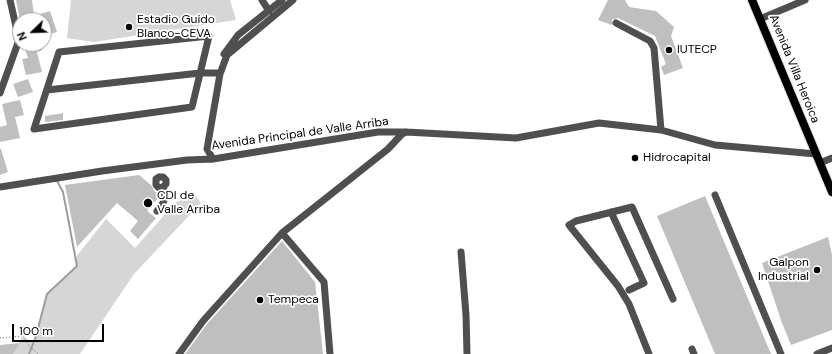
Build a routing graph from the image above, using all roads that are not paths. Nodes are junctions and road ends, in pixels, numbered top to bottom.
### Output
1 (10, 0) edge
2 (262, 0) edge
3 (282, 0) edge
4 (293, 0) edge
5 (752, 0) edge
6 (805, 0) edge
7 (269, 10) junction
8 (760, 19) junction
9 (616, 23) dead end
10 (200, 73) junction
11 (217, 73) junction
12 (47, 90) junction
13 (0, 92) edge
14 (661, 130) junction
15 (406, 132) junction
16 (816, 154) junction
17 (210, 158) junction
18 (832, 158) edge
19 (820, 163) junction
20 (156, 164) junction
21 (0, 187) edge
22 (832, 192) edge
23 (715, 195) dead end
24 (157, 211) dead end
25 (611, 212) junction
26 (282, 233) junction
27 (461, 252) dead end
28 (629, 290) dead end
29 (673, 299) dead end
30 (832, 348) edge
31 (179, 354) edge
32 (330, 354) edge
33 (467, 354) edge
34 (649, 354) edge
35 (781, 354) edge
36 (817, 354) edge

1 - 13 street
2 - 7 street
3 - 7 street
4 - 17 street
5 - 8 main road, Avenida Villa Heroica
6 - 8 street
7 - 11 street
8 - 16 main road, Avenida Villa Heroica
9 - 14 street
10 - 11 street
10 - 12 street
10 - 12 street
10 - 12 street
11 - 17 street
14 - 15 street, Avenida Principal de Valle Arriba
14 - 16 street, Avenida Principal de Valle Arriba
15 - 17 street, Avenida Principal de Valle Arriba
15 - 26 street
16 - 19 main road, Avenida Villa Heroica
17 - 20 street, Avenida Principal de Valle Arriba
18 - 19 street
19 - 22 main road, Avenida Villa Heroica
20 - 21 street, Avenida Principal de Valle Arriba
20 - 24 street
23 - 35 street
25 - 28 street
25 - 29 street
25 - 34 street
26 - 31 street
26 - 32 street
27 - 33 street
30 - 36 street

